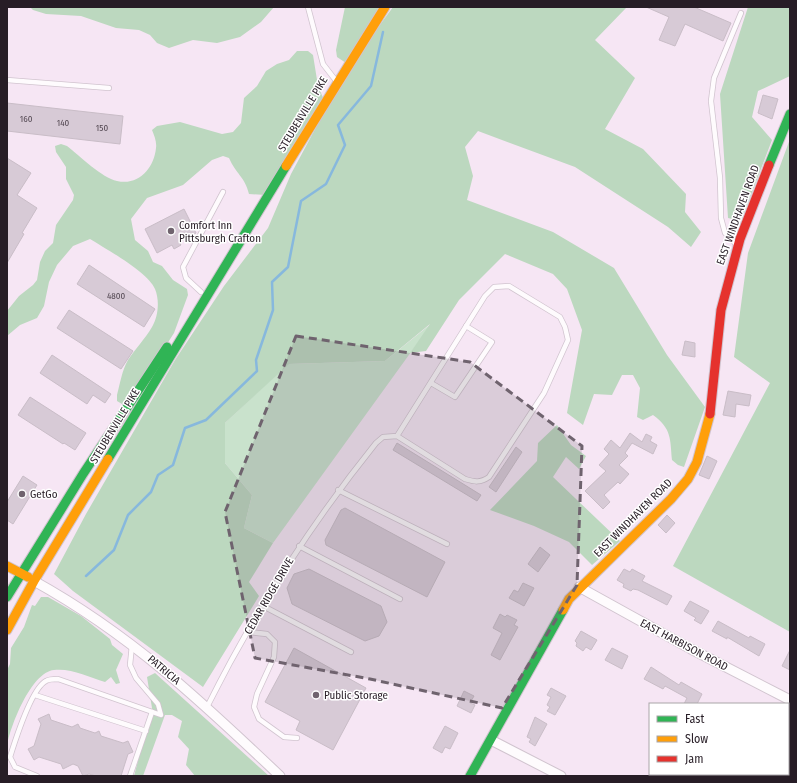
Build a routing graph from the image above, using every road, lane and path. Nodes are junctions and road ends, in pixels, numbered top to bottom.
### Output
1 (308, 7) edge
2 (385, 7) edge
3 (741, 13) dead end
4 (7, 80) edge
5 (337, 82) junction
6 (109, 88) dead end
7 (790, 114) edge
8 (222, 192) dead end
9 (243, 235) junction
10 (738, 246) junction
11 (201, 292) junction
12 (466, 326) junction
13 (431, 383) junction
14 (397, 436) junction
15 (338, 490) junction
16 (447, 544) dead end
17 (299, 546) junction
18 (7, 566) edge
19 (21, 573) junction
20 (34, 581) junction
21 (579, 587) junction
22 (7, 597) edge
23 (400, 599) dead end
24 (263, 606) junction
25 (7, 630) edge
26 (248, 632) junction
27 (132, 644) junction
28 (351, 652) dead end
29 (35, 695) junction
30 (790, 700) edge
31 (207, 707) junction
32 (152, 712) junction
33 (146, 731) junction
34 (298, 738) dead end
35 (491, 740) junction
36 (38, 776) edge
37 (130, 776) edge
38 (280, 776) edge
39 (470, 776) edge
40 (561, 776) edge

1 - 5 lane
2 - 5 main road, STEUBENVILLE PIKE
3 - 10 lane
4 - 6 lane
5 - 9 main road, STEUBENVILLE PIKE
7 - 10 main road, EAST WINDHAVEN ROAD
8 - 11 lane
9 - 11 main road, STEUBENVILLE PIKE
9 - 20 main road, STEUBENVILLE PIKE
10 - 21 main road, EAST WINDHAVEN ROAD
11 - 19 main road, STEUBENVILLE PIKE
12 - 13 lane
12 - 13 lane
12 - 14 lane
13 - 14 lane
14 - 15 lane, CEDAR RIDGE DRIVE
15 - 16 lane
15 - 17 lane, CEDAR RIDGE DRIVE
17 - 23 lane
17 - 24 lane, CEDAR RIDGE DRIVE
18 - 19 main road
19 - 20 main road
19 - 22 main road, STEUBENVILLE PIKE
20 - 25 main road, STEUBENVILLE PIKE
20 - 27 street, PATRICIA
21 - 30 street, EAST HARBISON ROAD
21 - 35 main road, EAST WINDHAVEN ROAD
24 - 26 lane, CEDAR RIDGE DRIVE
24 - 28 lane
26 - 31 lane, CEDAR RIDGE DRIVE
26 - 34 lane
27 - 31 street, PATRICIA
27 - 32 lane
29 - 32 lane
29 - 33 lane
29 - 36 lane
31 - 38 street, PATRICIA
32 - 33 lane
33 - 37 lane
35 - 39 main road, EAST WINDHAVEN ROAD
35 - 40 street

